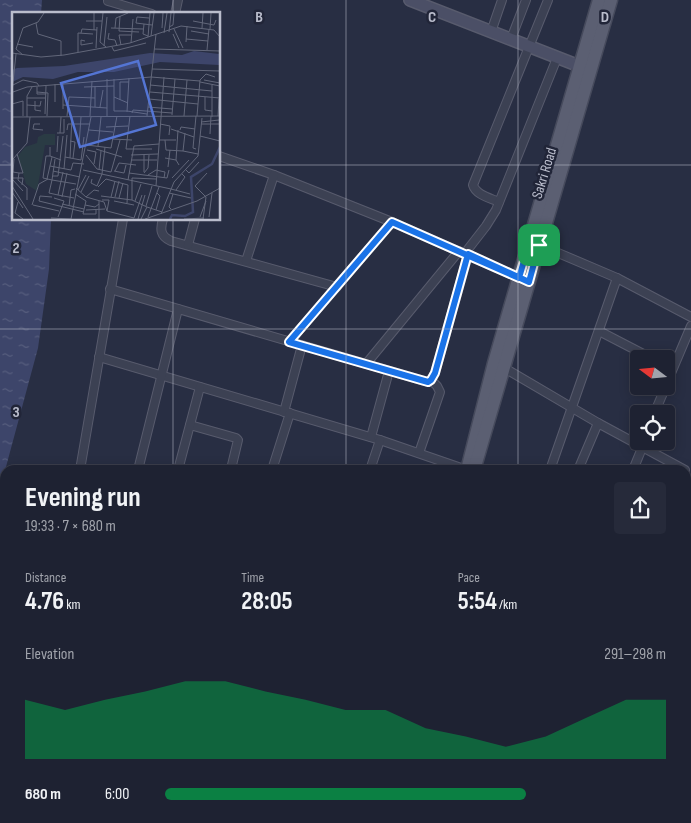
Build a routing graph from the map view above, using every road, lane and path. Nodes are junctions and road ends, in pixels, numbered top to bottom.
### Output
1 (502, 0) edge
2 (526, 0) edge
3 (548, 0) edge
4 (599, 0) edge
5 (610, 0) edge
6 (108, 1) edge
7 (414, 1) edge
8 (145, 12) edge
9 (491, 32) junction
10 (511, 39) junction
11 (530, 47) junction
12 (557, 58) junction
13 (586, 68) junction
14 (220, 156) edge
15 (274, 175) junction
16 (499, 202) junction
17 (123, 220) edge
18 (163, 220) edge
19 (195, 220) edge
20 (392, 222) junction
21 (535, 243) junction
22 (188, 245) junction
23 (464, 253) junction
24 (246, 261) junction
25 (617, 278) junction
26 (524, 280) junction
27 (337, 287) junction
28 (110, 289) junction
29 (178, 309) junction
30 (691, 317) edge
31 (691, 326) edge
32 (599, 331) junction
33 (289, 342) junction
34 (302, 345) junction
35 (636, 350) edge
36 (98, 357) junction
37 (675, 358) edge
38 (366, 364) junction
39 (499, 365) junction
40 (389, 371) junction
41 (162, 376) junction
42 (431, 380) junction
43 (200, 387) junction
44 (571, 407) junction
45 (287, 413) junction
46 (598, 424) junction
47 (190, 425) junction
48 (371, 437) junction
49 (380, 440) junction
50 (630, 440) edge
51 (639, 450) edge
52 (650, 450) edge
53 (419, 453) junction
54 (81, 465) edge
55 (139, 465) edge
56 (179, 465) edge
57 (232, 465) edge
58 (273, 465) edge
59 (372, 465) edge
60 (453, 465) edge
61 (469, 465) edge
62 (475, 465) edge
63 (552, 465) edge
64 (580, 465) edge
65 (635, 465) edge
66 (676, 465) edge

1 - 9 street
2 - 10 street
3 - 11 street
4 - 13 main road, Sakri Road
5 - 13 main road, Sakri Road
6 - 8 street
7 - 9 street
9 - 10 street
10 - 11 street
11 - 12 street
11 - 16 street
12 - 13 street
12 - 16 street
13 - 21 main road, Sakri Road
14 - 15 street
15 - 20 street
15 - 24 street
16 - 23 street
17 - 28 street
18 - 22 street
19 - 22 street
20 - 23 street
20 - 27 street
21 - 25 street
21 - 26 main road, Sakri Road
22 - 24 street
23 - 26 street
23 - 38 street
23 - 42 street
24 - 27 street
25 - 30 street
25 - 32 street
26 - 39 main road, Sakri Road
27 - 33 street
28 - 29 street
28 - 36 street
29 - 33 street
29 - 41 street
31 - 37 street
32 - 35 street
32 - 44 street
33 - 34 street
34 - 38 street
34 - 45 street
36 - 41 street
36 - 54 street
38 - 40 street
39 - 44 street
39 - 61 main road, Sakri Road
39 - 62 main road, Sakri Road
40 - 42 street
40 - 48 street
41 - 43 street
41 - 55 street
42 - 53 street
43 - 45 street
43 - 47 street
44 - 46 street
44 - 63 street
45 - 48 street
45 - 58 street
46 - 50 street
46 - 64 street
47 - 56 street
47 - 57 street
48 - 49 street
49 - 53 street
49 - 59 street
51 - 65 street
52 - 66 street
53 - 60 street

